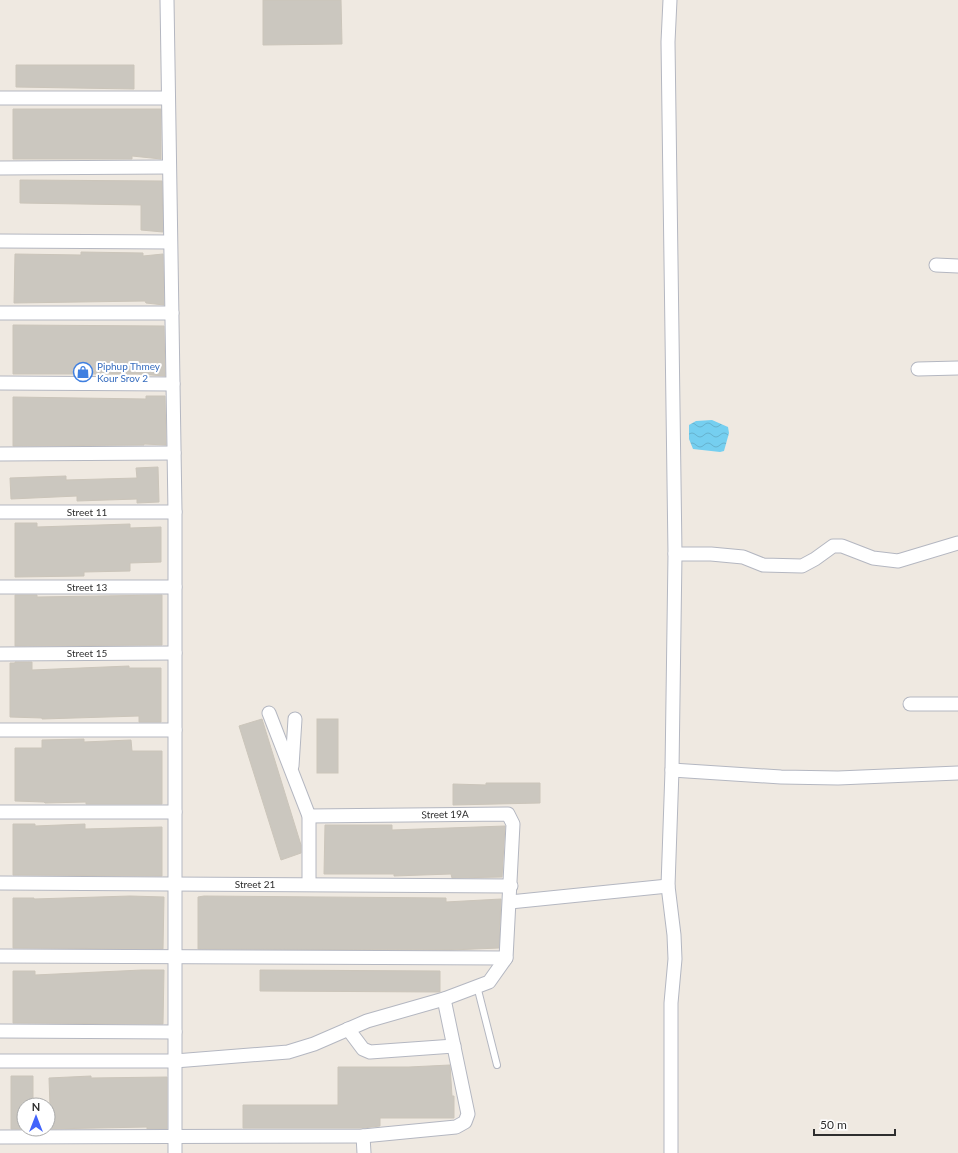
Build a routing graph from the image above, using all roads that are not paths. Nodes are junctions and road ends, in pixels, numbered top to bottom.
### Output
1 (167, 0) edge
2 (670, 0) edge
3 (0, 98) edge
4 (168, 98) junction
5 (169, 167) junction
6 (0, 168) edge
7 (0, 241) edge
8 (170, 242) junction
9 (936, 265) dead end
10 (958, 266) edge
11 (0, 313) edge
12 (172, 313) junction
13 (958, 368) edge
14 (918, 369) dead end
15 (0, 383) edge
16 (173, 384) junction
17 (174, 453) junction
18 (0, 454) edge
19 (0, 512) edge
20 (175, 512) junction
21 (958, 543) edge
22 (675, 554) junction
23 (0, 587) edge
24 (175, 587) junction
25 (175, 653) junction
26 (0, 654) edge
27 (910, 704) dead end
28 (958, 704) edge
29 (269, 713) dead end
30 (295, 719) dead end
31 (0, 730) edge
32 (175, 730) junction
33 (672, 770) junction
34 (292, 772) junction
35 (958, 773) edge
36 (0, 812) edge
37 (175, 812) junction
38 (309, 816) junction
39 (0, 883) edge
40 (175, 883) junction
41 (309, 884) junction
42 (511, 886) junction
43 (668, 886) junction
44 (510, 902) junction
45 (0, 956) edge
46 (175, 957) junction
47 (506, 958) junction
48 (477, 986) junction
49 (444, 999) junction
50 (348, 1029) junction
51 (0, 1031) edge
52 (175, 1032) junction
53 (454, 1046) junction
54 (0, 1061) edge
55 (175, 1061) junction
56 (497, 1065) dead end
57 (175, 1136) junction
58 (363, 1136) junction
59 (0, 1137) edge
60 (175, 1153) edge
61 (364, 1153) edge
62 (671, 1153) edge

1 - 4 street
2 - 22 street
3 - 4 street
4 - 5 street
5 - 6 street
5 - 8 street
7 - 8 street
8 - 12 street
9 - 10 street
11 - 12 street
12 - 16 street
13 - 14 street
15 - 16 street
16 - 17 street
17 - 18 street
17 - 20 street
19 - 20 street, Street 11
20 - 24 street
21 - 22 street
22 - 33 street
23 - 24 street, Street 13
24 - 25 street
25 - 26 street, Street 15
25 - 32 street
27 - 28 street
29 - 34 street
30 - 34 street
31 - 32 street
32 - 37 street
33 - 35 street
33 - 43 street
34 - 38 street
36 - 37 street
37 - 40 street
38 - 41 street
38 - 42 street, Street 19A
39 - 40 street, Street 21
40 - 41 street, Street 21
40 - 46 street
41 - 42 street, Street 21
42 - 44 street
43 - 44 street
43 - 62 street
44 - 47 street
45 - 46 street
46 - 47 street
46 - 52 street
47 - 48 street
48 - 49 street
48 - 56 lane
49 - 50 street
49 - 53 street
50 - 53 street
50 - 55 street
51 - 52 street
52 - 55 street
53 - 58 street
54 - 55 street
55 - 57 street
57 - 58 street
57 - 59 street
57 - 60 street
58 - 61 street

